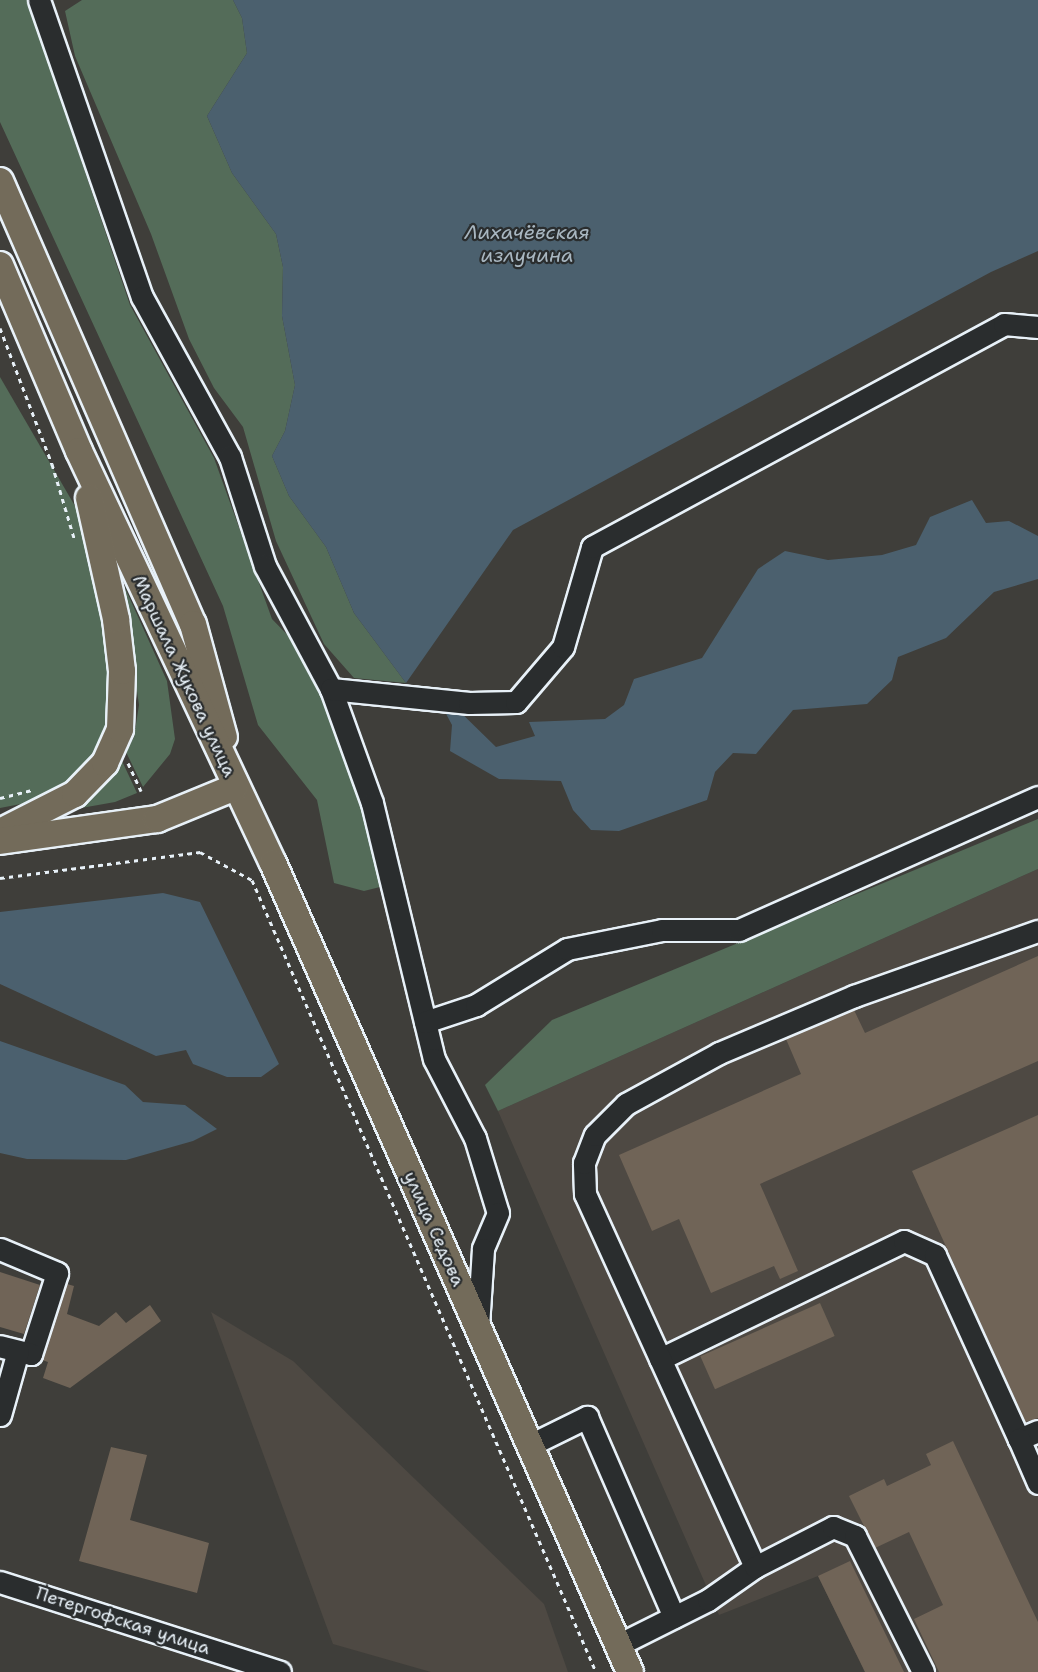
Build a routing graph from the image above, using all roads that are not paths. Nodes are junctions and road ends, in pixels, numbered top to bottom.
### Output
1 (43, 2) edge
2 (0, 181) edge
3 (0, 265) edge
4 (1038, 327) edge
5 (79, 451) junction
6 (331, 689) junction
7 (235, 787) junction
8 (1038, 797) edge
9 (0, 832) edge
10 (0, 841) edge
11 (1038, 931) edge
12 (425, 1022) junction
13 (0, 1249) edge
14 (478, 1328) junction
15 (9, 1348) edge
16 (660, 1359) junction
17 (0, 1415) edge
18 (1028, 1435) edge
19 (530, 1445) junction
20 (1038, 1483) edge
21 (755, 1567) junction
22 (0, 1582) edge
23 (674, 1617) junction
24 (618, 1645) junction
25 (242, 1666) edge
26 (280, 1672) edge
27 (630, 1672) edge
28 (923, 1672) edge

1 - 6 street
2 - 7 main road, Маршала Жукова улица
3 - 5 main road, Маршала Жукова улица
4 - 6 street
5 - 7 main road, Маршала Жукова улица
5 - 9 main road
6 - 12 street
7 - 10 main road
7 - 14 main road, улица Седова
8 - 12 street
11 - 16 street
12 - 14 street
13 - 15 street
14 - 19 main road, улица Седова
15 - 17 street
16 - 18 street
16 - 21 street
18 - 20 street
19 - 23 street
19 - 24 main road, улица Седова
21 - 23 street
21 - 28 street
22 - 25 street, Петергофская улица
23 - 24 street
24 - 27 main road, улица Седова
25 - 26 street, Петергофская улица

